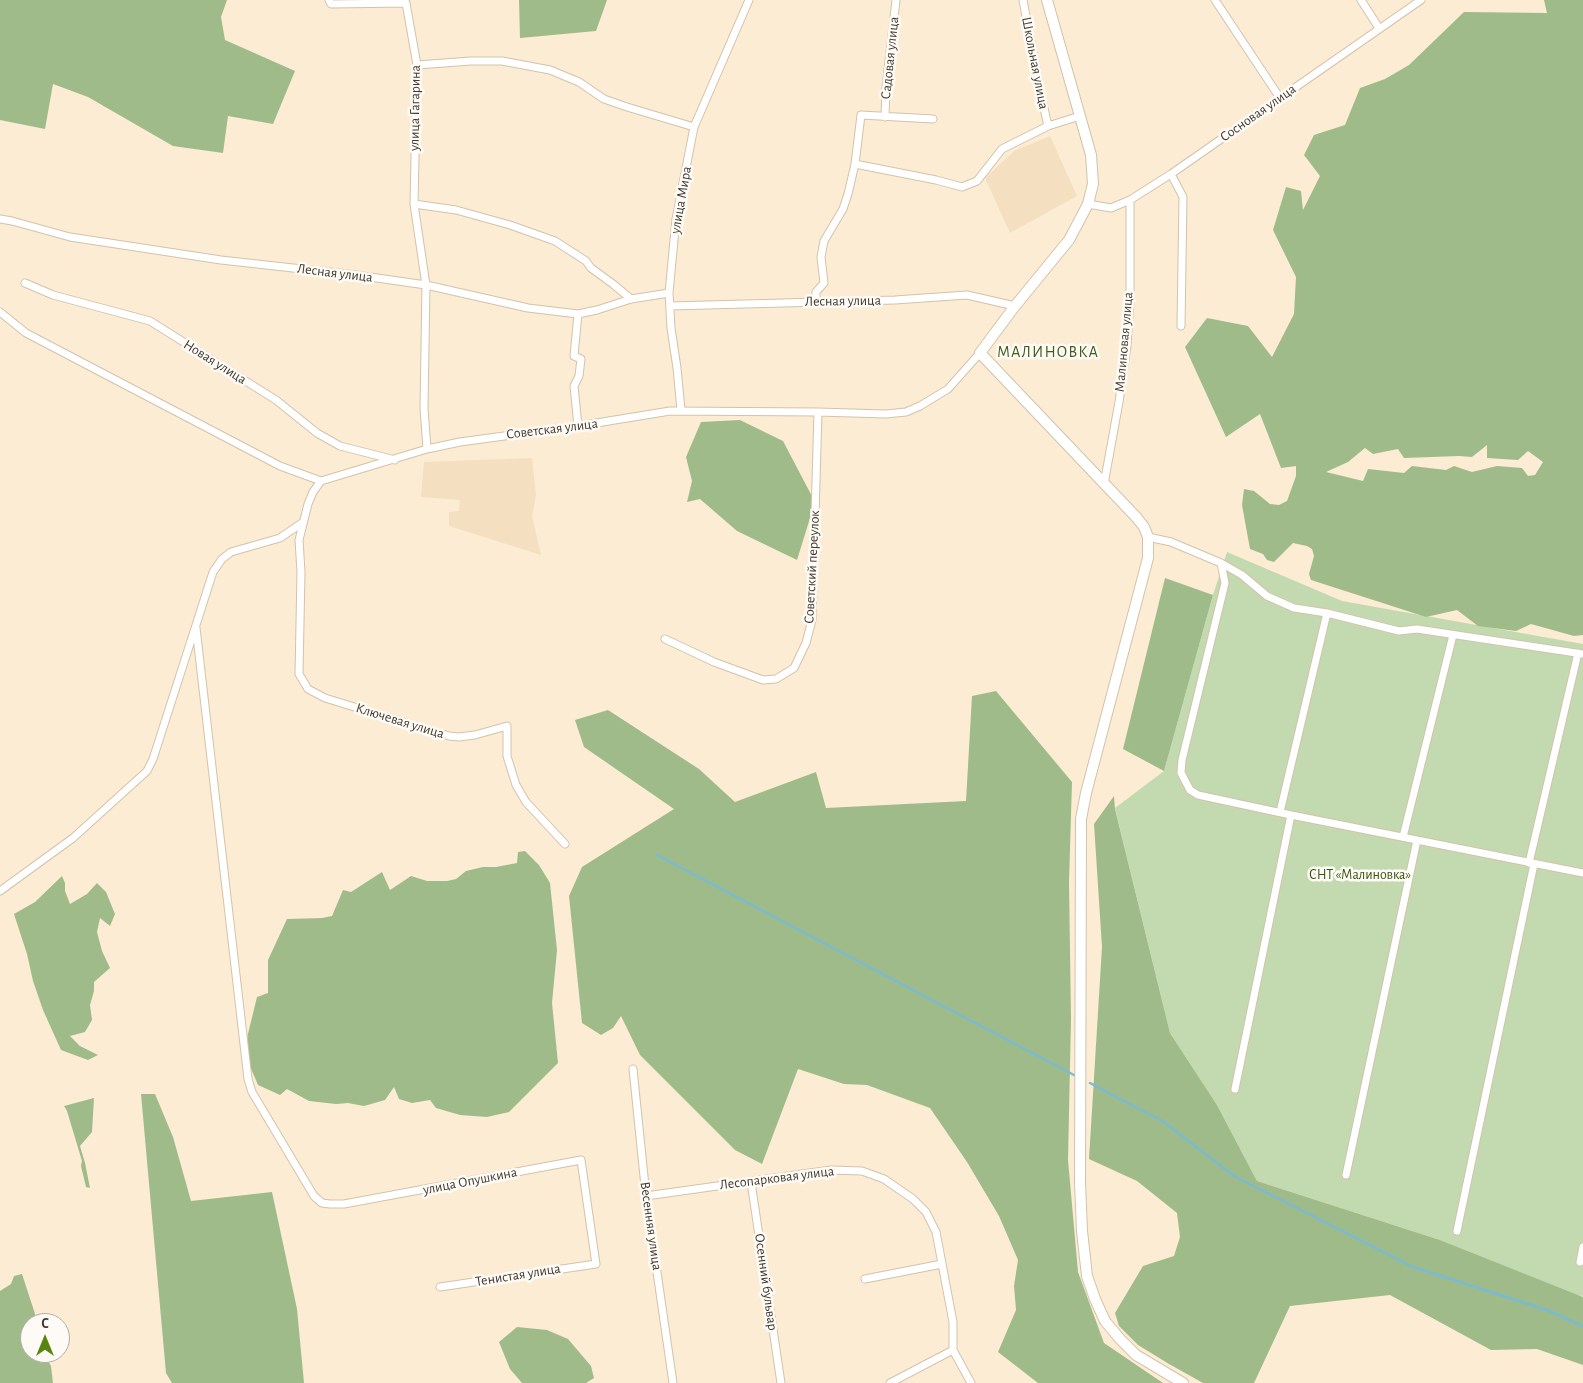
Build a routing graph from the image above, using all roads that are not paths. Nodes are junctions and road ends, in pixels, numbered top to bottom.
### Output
1 (329, 0) edge
2 (749, 0) edge
3 (896, 0) edge
4 (1023, 0) edge
5 (1047, 0) edge
6 (1214, 0) edge
7 (1361, 0) edge
8 (1421, 0) edge
9 (1379, 28) junction
10 (417, 65) junction
11 (1280, 98) junction
12 (1080, 116) junction
13 (885, 117) junction
14 (933, 120) dead end
15 (1048, 126) junction
16 (694, 127) junction
17 (855, 164) junction
18 (1172, 174) junction
19 (1130, 200) junction
20 (414, 204) junction
21 (1088, 204) junction
22 (0, 219) edge
23 (25, 283) dead end
24 (426, 285) junction
25 (669, 293) junction
26 (631, 299) junction
27 (816, 302) junction
28 (670, 306) junction
29 (1015, 306) junction
30 (0, 312) edge
31 (578, 314) junction
32 (1181, 326) dead end
33 (980, 353) junction
34 (681, 410) junction
35 (818, 412) junction
36 (578, 426) junction
37 (427, 449) junction
38 (396, 460) junction
39 (321, 482) junction
40 (1104, 484) junction
41 (302, 523) junction
42 (1148, 537) junction
43 (1221, 562) junction
44 (1327, 613) junction
45 (196, 628) junction
46 (1453, 635) junction
47 (666, 639) dead end
48 (1580, 654) edge
49 (1280, 812) junction
50 (1291, 815) junction
51 (1404, 837) junction
52 (1417, 840) junction
53 (565, 844) dead end
54 (1531, 864) junction
55 (1583, 873) edge
56 (0, 891) edge
57 (633, 1069) dead end
58 (1235, 1088) dead end
59 (1346, 1175) dead end
60 (751, 1182) junction
61 (646, 1196) junction
62 (1457, 1231) dead end
63 (1583, 1247) edge
64 (1580, 1262) dead end
65 (596, 1264) joint
66 (942, 1264) junction
67 (865, 1279) dead end
68 (440, 1287) dead end
69 (953, 1350) junction
70 (673, 1383) edge
71 (781, 1383) edge
72 (890, 1383) edge
73 (971, 1383) edge
74 (1183, 1383) edge

1 - 10 street, улица Гагарина
2 - 16 street, улица Мира
3 - 13 street, Садовая улица
4 - 15 street, Школьная улица
5 - 12 street
6 - 11 street
7 - 9 street
8 - 9 street, Сосновая улица
9 - 11 street, Сосновая улица
10 - 16 street
10 - 20 street, улица Гагарина
11 - 18 street, Сосновая улица
12 - 15 street
12 - 21 street
13 - 14 street
13 - 17 street
15 - 17 street
16 - 25 street, улица Мира
17 - 27 street
18 - 19 street, Сосновая улица
18 - 32 street
19 - 21 street, Сосновая улица
19 - 40 street, Малиновая улица
20 - 24 street, улица Гагарина
20 - 26 street
21 - 29 street
22 - 24 street, Лесная улица
23 - 38 street, Новая улица
24 - 31 street, Лесная улица
24 - 37 street, улица Гагарина
25 - 26 street, Лесная улица
25 - 28 street, улица Мира
26 - 31 street, Лесная улица
27 - 28 street, Лесная улица
27 - 29 street, Лесная улица
28 - 34 street, улица Мира
29 - 33 street
30 - 39 street
31 - 36 street
33 - 35 street, Советская улица
33 - 40 street
34 - 35 street, Советская улица
34 - 36 street, Советская улица
35 - 47 street, Советский переулок
36 - 37 street, Советская улица
37 - 38 street, Советская улица
38 - 39 street, Советская улица
39 - 41 street
40 - 42 street
41 - 45 street
41 - 53 street, Ключевая улица
42 - 43 street
42 - 74 street
43 - 44 street
43 - 49 street
44 - 46 street
44 - 49 street
45 - 56 street
45 - 65 street, улица Опушкина
46 - 48 street
46 - 51 street
48 - 54 street
49 - 50 street
50 - 51 street
50 - 58 street
51 - 52 street
52 - 54 street
52 - 59 street
54 - 55 street
54 - 62 street
57 - 61 street, Весенняя улица
60 - 61 street, Лесопарковая улица
60 - 66 street, Лесопарковая улица
60 - 71 street, Осенний бульвар
61 - 70 street, Весенняя улица
63 - 64 street
65 - 68 street, Тенистая улица
66 - 67 street
66 - 69 street, Лесопарковая улица
69 - 72 street
69 - 73 street, Лесопарковая улица

